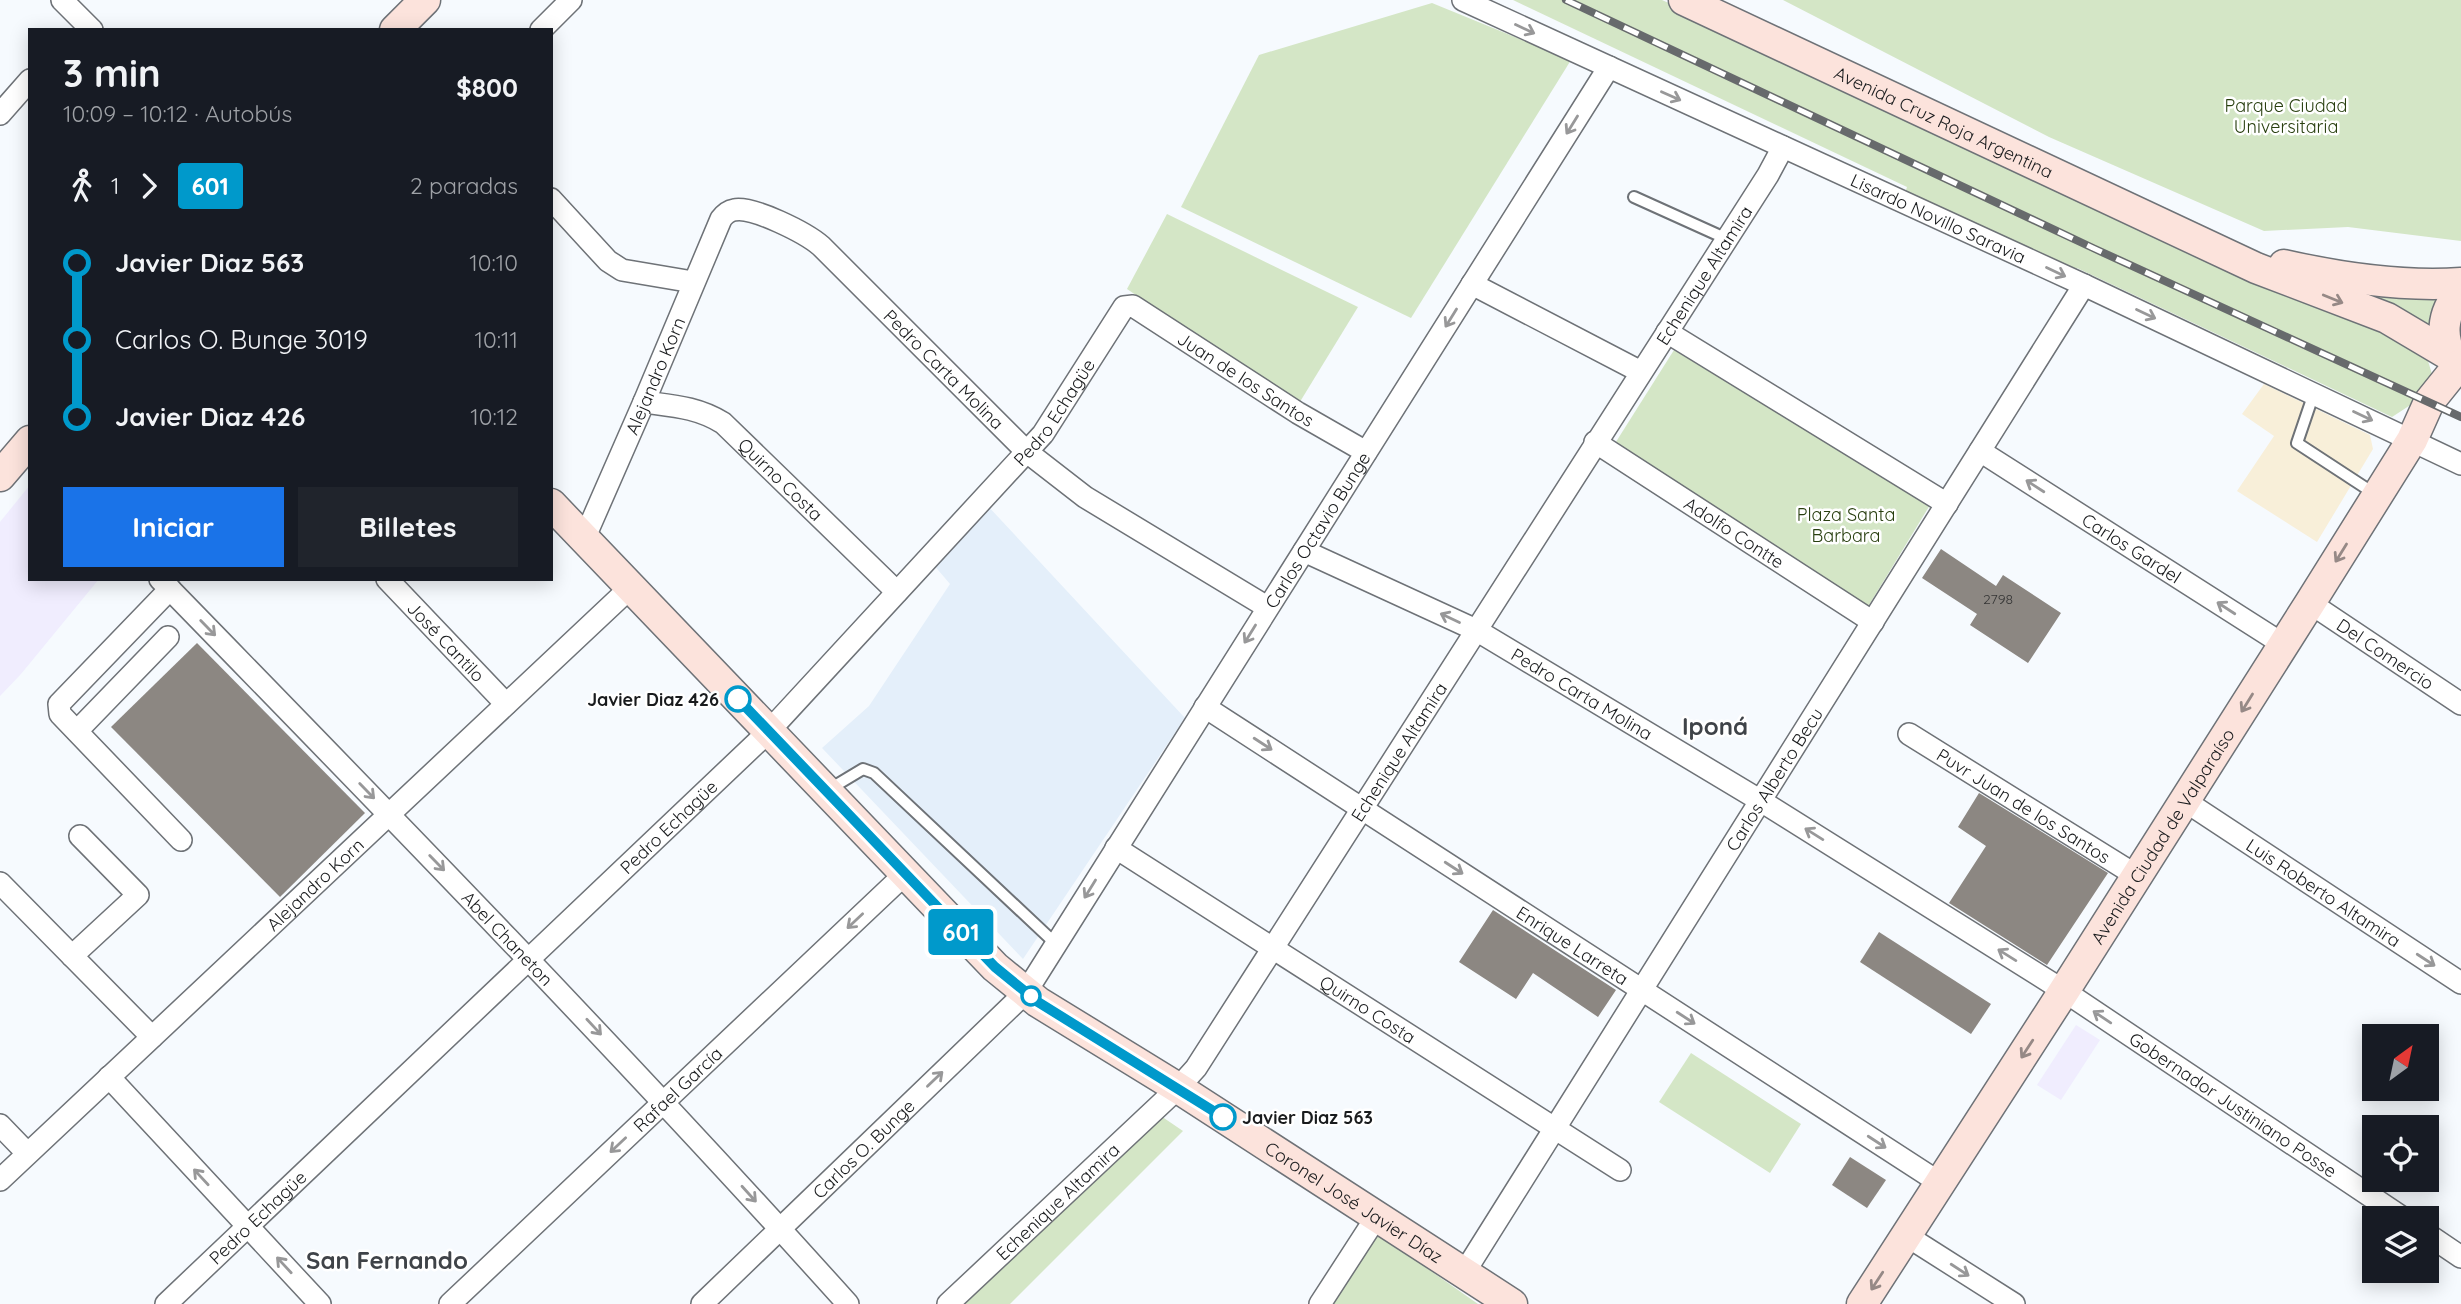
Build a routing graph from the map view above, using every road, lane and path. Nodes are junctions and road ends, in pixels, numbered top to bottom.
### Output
1 (62, 0) edge
2 (425, 0) edge
3 (571, 0) edge
4 (1463, 0) edge
5 (1685, 0) edge
6 (83, 26) edge
7 (397, 28) edge
8 (543, 28) edge
9 (1609, 68) junction
10 (28, 82) edge
11 (0, 114) edge
12 (1783, 147) junction
13 (1634, 197) dead end
14 (553, 201) edge
15 (726, 213) joint
16 (1727, 239) junction
17 (2202, 243) junction
18 (693, 282) junction
19 (2461, 283) edge
20 (1472, 284) junction
21 (2084, 285) junction
22 (2461, 291) edge
23 (1124, 307) joint
24 (1667, 332) junction
25 (2457, 363) edge
26 (1641, 372) junction
27 (2314, 393) junction
28 (644, 402) junction
29 (2412, 440) junction
30 (1595, 442) junction
31 (28, 444) edge
32 (1980, 451) junction
33 (1027, 452) junction
34 (1366, 452) junction
35 (2461, 464) edge
36 (0, 475) edge
37 (2377, 495) junction
38 (1947, 504) junction
39 (553, 507) edge
40 (584, 539) junction
41 (1304, 551) junction
42 (389, 581) edge
43 (165, 584) edge
44 (631, 587) junction
45 (897, 592) junction
46 (2311, 603) junction
47 (1267, 607) junction
48 (1872, 622) junction
49 (1476, 630) junction
50 (168, 637) dead end
51 (2284, 645) junction
52 (506, 704) junction
53 (2461, 704) edge
54 (1205, 707) junction
55 (769, 730) junction
56 (76, 731) junction
57 (1909, 734) dead end
58 (827, 791) junction
59 (1761, 801) junction
60 (2185, 801) junction
61 (1363, 809) junction
62 (389, 814) junction
63 (79, 836) dead end
64 (181, 840) dead end
65 (1116, 848) junction
66 (905, 874) junction
67 (2137, 876) junction
68 (0, 883) edge
69 (1056, 944) junction
70 (1273, 948) junction
71 (72, 956) junction
72 (529, 958) junction
73 (2461, 983) edge
74 (1642, 990) junction
75 (2064, 991) junction
76 (1026, 992) junction
77 (152, 1037) junction
78 (109, 1077) junction
79 (1178, 1088) junction
80 (664, 1101) junction
81 (0, 1125) edge
82 (1555, 1128) junction
83 (27, 1153) junction
84 (1620, 1170) dead end
85 (0, 1180) edge
86 (1940, 1183) junction
87 (2385, 1206) edge
88 (1377, 1216) junction
89 (247, 1227) junction
90 (780, 1228) junction
91 (1906, 1236) junction
92 (2439, 1242) edge
93 (2461, 1257) edge
94 (1464, 1273) junction
95 (166, 1304) edge
96 (320, 1304) edge
97 (450, 1304) edge
98 (702, 1304) edge
99 (848, 1304) edge
100 (948, 1304) edge
101 (1320, 1304) edge
102 (1512, 1304) edge
103 (1862, 1304) edge
104 (2014, 1304) edge

1 - 6 street
2 - 7 main road
3 - 8 street
4 -> 9 street, Lisardo Novillo Saravia
5 - 17 main road, Avenida Cruz Roja Argentina
9 -> 12 street, Lisardo Novillo Saravia
9 -> 20 street, Carlos Octavio Bunge
10 - 11 street
12 - 16 street, Echenique Altamira
12 -> 21 street, Lisardo Novillo Saravia
13 - 16 lane
14 - 18 street
15 - 18 street, Alejandro Korn
15 - 33 street, Pedro Carta Molina
16 - 24 street, Echenique Altamira
17 - 19 main road, Avenida Cruz Roja Argentina
17 -> 25 main road, Avenida Cruz Roja Argentina
18 - 28 street, Alejandro Korn
20 - 26 street
20 -> 34 street, Carlos Octavio Bunge
21 -> 27 street, Lisardo Novillo Saravia
21 - 32 street, Carlos Alberto Becu
22 - 25 main road
23 - 33 street, Pedro Echagüe
23 - 34 street, Juan de los Santos
24 - 26 street, Echenique Altamira
24 - 38 street
25 - 29 main road, Avenida Ciudad de Valparaíso
26 - 30 street, Echenique Altamira
27 -> 29 street, Lisardo Novillo Saravia
27 - 37 lane
28 - 40 street, Alejandro Korn
28 - 45 street, Quirno Costa
29 - 35 street, Lisardo Novillo Saravia
29 - 37 main road, Avenida Ciudad de Valparaíso
30 - 48 street, Adolfo Contte
30 - 49 street, Echenique Altamira
31 - 36 main road
32 - 38 street, Carlos Alberto Becu
51 -> 32 street, Carlos Gardel
33 - 45 street, Pedro Echagüe
33 - 47 street, Pedro Carta Molina
34 - 41 street, Carlos Octavio Bunge
37 -> 46 main road, Avenida Ciudad de Valparaíso
38 - 48 street, Carlos Alberto Becu
39 - 40 main road, Coronel José Javier Díaz
40 - 44 main road, Coronel José Javier Díaz
41 - 47 street, Carlos Octavio Bunge
49 -> 41 street, Pedro Carta Molina
42 - 52 street, José Cantilo
43 - 56 street
43 -> 62 street, Abel Chaneton
44 - 52 street, Alejandro Korn
44 - 55 main road, Coronel José Javier Díaz
45 - 55 street, Pedro Echagüe
46 - 51 main road, Avenida Ciudad de Valparaíso
46 - 53 street, Del Comercio
47 -> 54 street, Carlos Octavio Bunge
48 - 59 street, Carlos Alberto Becu
49 - 59 street, Pedro Carta Molina
49 - 61 street, Echenique Altamira
50 - 56 street
51 -> 60 main road, Avenida Ciudad de Valparaíso
52 - 62 street, Alejandro Korn
54 -> 61 street, Enrique Larreta
54 - 65 street, Carlos Octavio Bunge
55 - 58 main road, Coronel José Javier Díaz
55 - 72 street, Pedro Echagüe
56 - 64 street
57 - 67 street, Puvr Juan de los Santos
58 - 66 main road, Coronel José Javier Díaz
58 - 69 lane
59 - 74 street, Carlos Alberto Becu
75 -> 59 street, Pedro Carta Molina
60 - 67 main road, Avenida Ciudad de Valparaíso
60 -> 73 street, Luis Roberto Altamira
61 - 70 street, Echenique Altamira
61 -> 74 street, Enrique Larreta
62 -> 72 street, Abel Chaneton
62 - 77 street, Alejandro Korn
63 - 71 street
65 -> 69 street, Carlos Octavio Bunge
65 - 70 street, Quirno Costa
66 - 76 main road, Coronel José Javier Díaz
66 -> 80 street, Rafael García
67 - 75 main road, Avenida Ciudad de Valparaíso
68 - 71 street
69 - 76 street, Carlos Octavio Bunge
70 - 79 street, Echenique Altamira
70 - 82 street, Quirno Costa
71 - 77 street
72 -> 80 street, Abel Chaneton
72 - 89 street, Pedro Echagüe
74 - 82 street, Carlos Alberto Becu
74 -> 86 street, Enrique Larreta
75 -> 86 main road, Avenida Ciudad de Valparaíso
87 -> 75 street, Gobernador Justiniano Posse
76 - 79 main road, Coronel José Javier Díaz
90 -> 76 street, Carlos O. Bunge
77 - 78 street, Alejandro Korn
78 - 83 street, Alejandro Korn
89 -> 78 street
79 - 88 main road, Coronel José Javier Díaz
79 - 100 street, Echenique Altamira
80 -> 90 street, Abel Chaneton
80 -> 97 street, Rafael García
81 - 83 street
82 - 84 street, Quirno Costa
82 - 94 street, Carlos Alberto Becu
83 - 85 street, Alejandro Korn
86 - 91 main road, Avenida Ciudad de Valparaíso
88 - 94 main road, Coronel José Javier Díaz
88 - 101 street
89 - 95 street, Pedro Echagüe
96 -> 89 street
90 - 98 street, Carlos O. Bunge
90 - 99 street, Abel Chaneton
91 -> 103 main road, Avenida Ciudad de Valparaíso
91 -> 104 street
92 - 93 street
94 - 102 main road, Coronel José Javier Díaz

